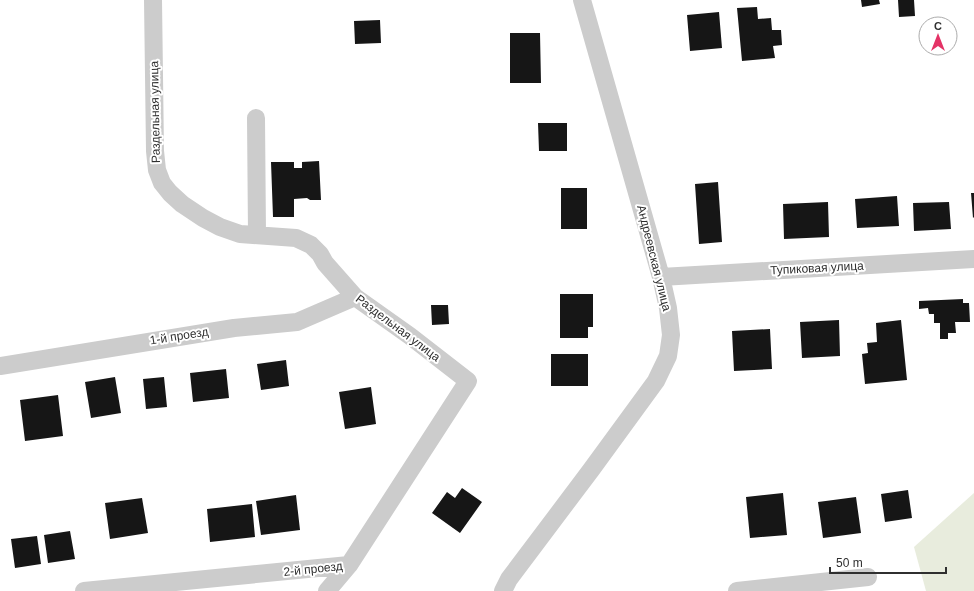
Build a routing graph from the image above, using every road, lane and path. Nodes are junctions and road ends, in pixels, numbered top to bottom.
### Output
1 (153, 0) edge
2 (582, 0) edge
3 (256, 118) dead end
4 (257, 235) junction
5 (974, 259) edge
6 (661, 277) junction
7 (355, 297) junction
8 (0, 366) edge
9 (468, 381) joint
10 (349, 565) junction
11 (868, 577) dead end
12 (84, 591) edge
13 (327, 591) edge
14 (503, 591) edge
15 (737, 591) edge

1 - 4 street, Раздельная улица
2 - 6 street, Андреевская улица
3 - 4 street
4 - 7 street, Раздельная улица
5 - 6 street, Тупиковая улица
6 - 14 street, Андреевская улица
7 - 8 street, 1-й проезд
7 - 9 street, Раздельная улица
9 - 10 street, 2-й проезд
10 - 12 street, 2-й проезд
10 - 13 street
11 - 15 street

